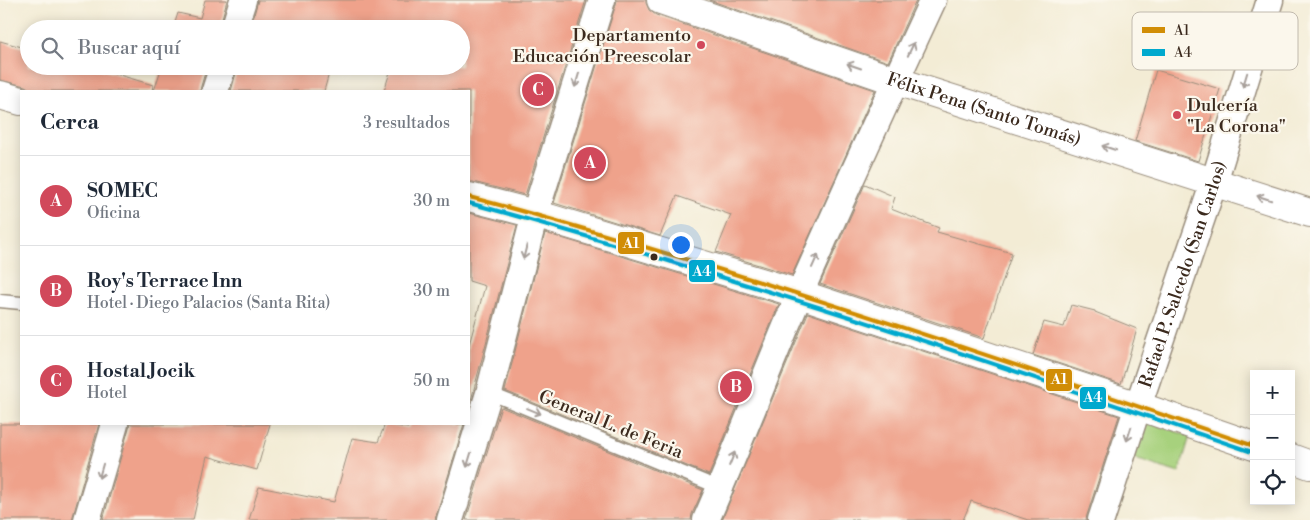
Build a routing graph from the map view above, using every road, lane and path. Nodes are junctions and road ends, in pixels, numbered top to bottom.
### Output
1 (243, 0) edge
2 (602, 0) edge
3 (660, 0) edge
4 (933, 0) edge
5 (1270, 0) edge
6 (1266, 12) edge
7 (237, 20) edge
8 (1248, 70) edge
9 (220, 75) edge
10 (896, 81) junction
11 (215, 90) edge
12 (0, 95) edge
13 (20, 101) edge
14 (1214, 182) junction
15 (470, 197) edge
16 (1310, 213) edge
17 (535, 214) junction
18 (800, 294) junction
19 (0, 300) edge
20 (20, 303) edge
21 (489, 392) junction
22 (1138, 406) junction
23 (115, 425) edge
24 (1250, 445) edge
25 (1295, 459) edge
26 (1310, 465) edge
27 (720, 488) junction
28 (87, 520) edge
29 (450, 520) edge
30 (706, 520) edge
31 (1101, 520) edge

1 - 7 street
2 -> 17 street
10 -> 3 street, Félix Pena (Santo Tomás)
10 -> 4 street
5 -> 6 street, Rafael P. Salcedo (San Carlos)
8 -> 14 street, Rafael P. Salcedo (San Carlos)
9 - 11 street
14 -> 10 street, Félix Pena (Santo Tomás)
18 -> 10 street
12 - 13 street
16 -> 14 street, Félix Pena (Santo Tomás)
14 - 22 street, Rafael P. Salcedo (San Carlos)
15 - 17 street
17 - 18 street
17 -> 21 street
18 - 22 street
27 -> 18 street
19 - 20 lane
21 -> 27 lane, General L. de Feria
21 -> 29 street
22 - 24 street
22 -> 31 street, Rafael P. Salcedo (San Carlos)
23 -> 28 street
25 - 26 street
27 - 30 street

